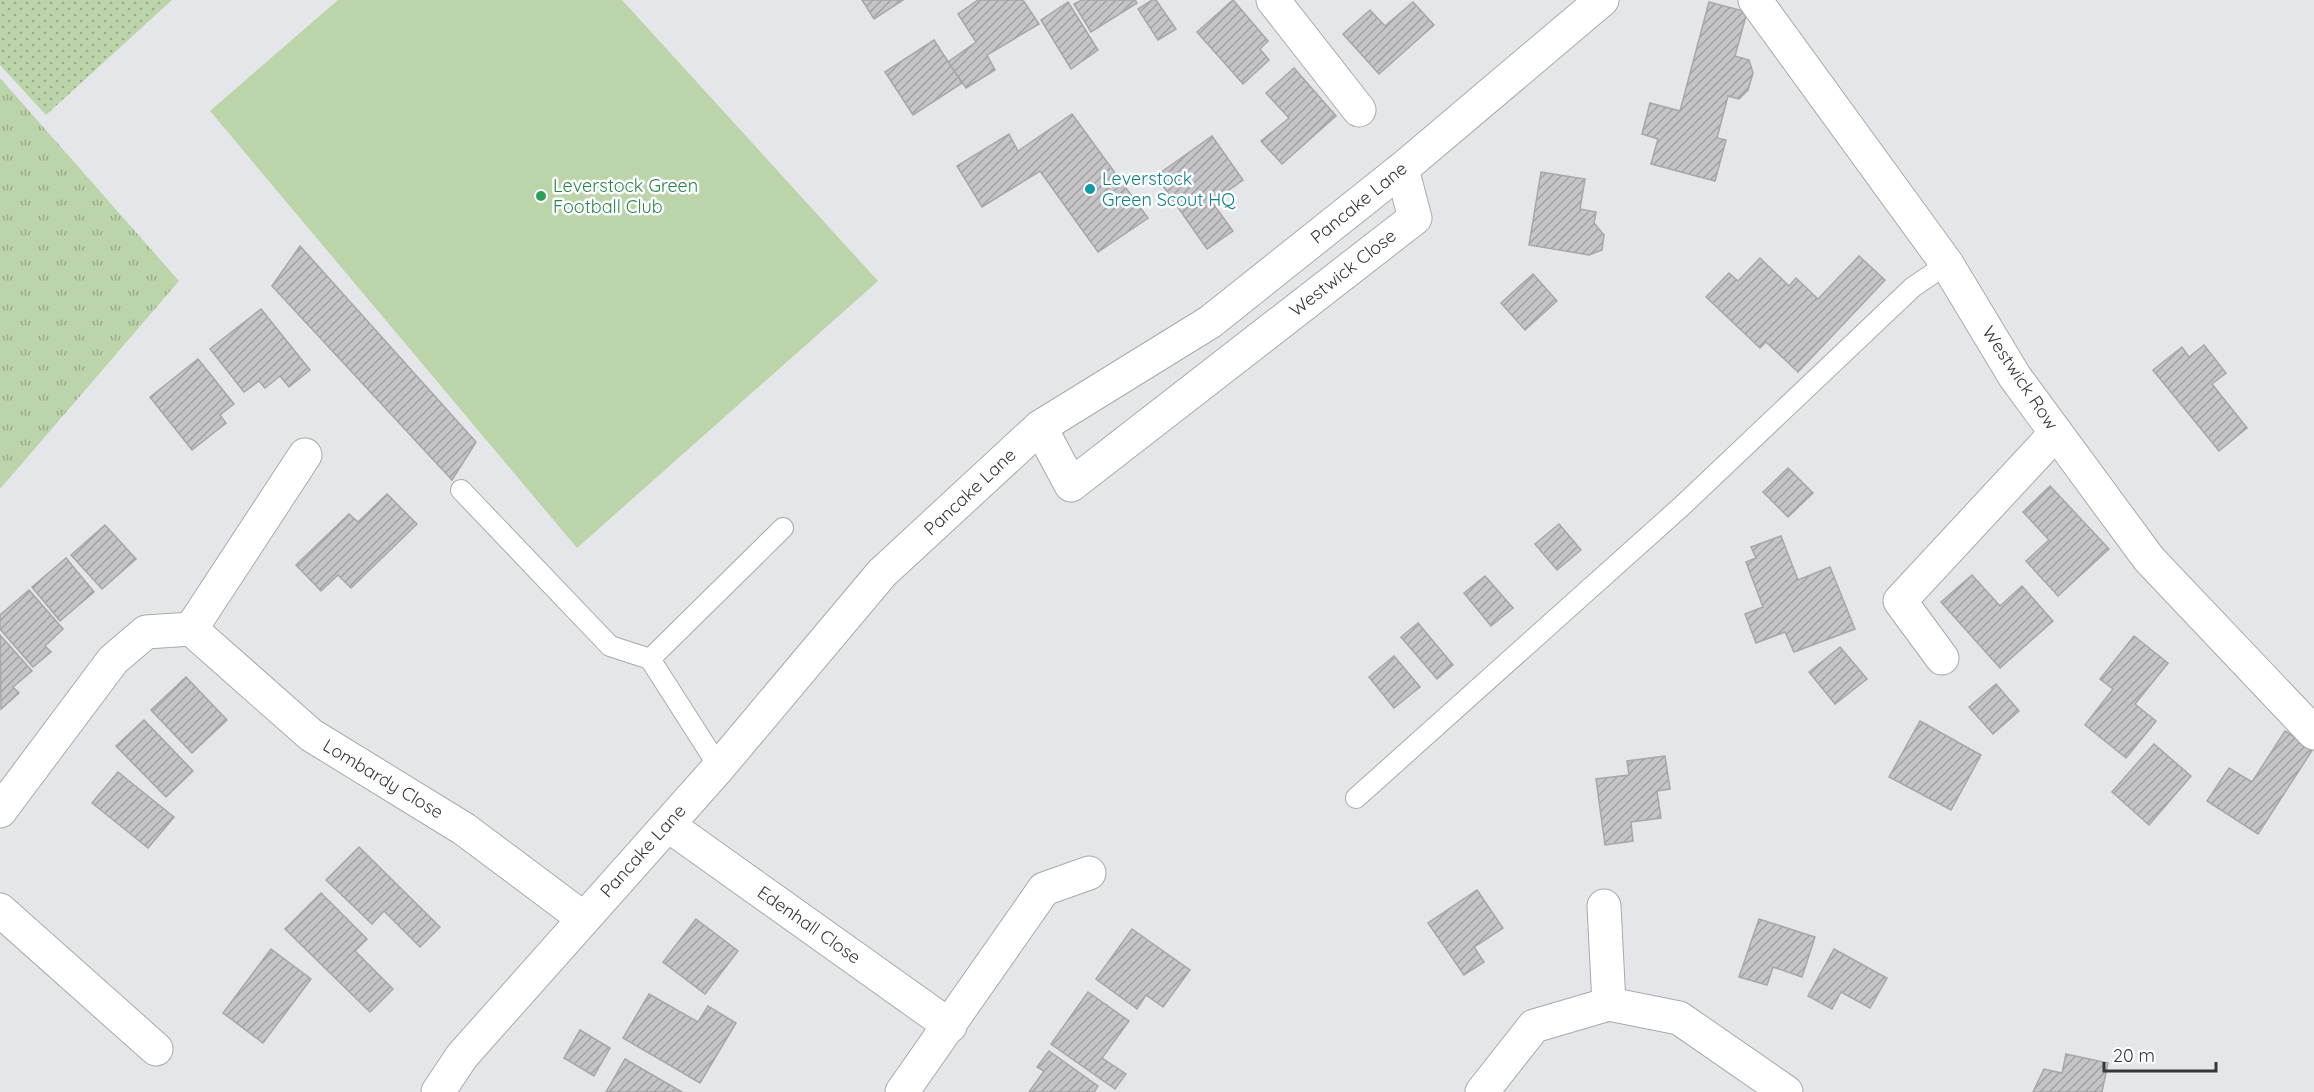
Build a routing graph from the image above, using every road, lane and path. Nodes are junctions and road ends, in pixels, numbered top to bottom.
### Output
1 (1273, 0) edge
2 (1602, 0) edge
3 (1755, 0) edge
4 (1359, 110) dead end
5 (1402, 169) junction
6 (1947, 264) junction
7 (1210, 322) junction
8 (1232, 359) junction
9 (1040, 427) junction
10 (2056, 433) junction
11 (306, 455) dead end
12 (461, 490) dead end
13 (783, 528) dead end
14 (191, 629) junction
15 (1942, 658) dead end
16 (650, 659) junction
17 (2314, 733) edge
18 (719, 767) junction
19 (1356, 798) dead end
20 (0, 811) edge
21 (668, 825) junction
22 (1089, 873) dead end
23 (1604, 906) dead end
24 (0, 910) edge
25 (583, 918) junction
26 (1609, 1004) junction
27 (950, 1026) junction
28 (156, 1049) dead end
29 (438, 1092) edge
30 (902, 1092) edge
31 (1482, 1092) edge
32 (1786, 1092) edge

1 - 4 street
2 - 5 street, Pancake Lane
3 - 6 street, Westwick Row
5 - 7 street, Pancake Lane
5 - 8 street, Westwick Close
6 - 10 street, Westwick Row
6 - 19 lane
7 - 8 street
7 - 9 street, Pancake Lane
8 - 9 street, Westwick Close
9 - 18 street, Pancake Lane
10 - 15 street
10 - 17 street, Westwick Row
11 - 14 street
12 - 16 lane
13 - 16 lane
14 - 20 street
14 - 25 street, Lombardy Close
16 - 18 lane
18 - 21 street, Pancake Lane
21 - 25 street, Pancake Lane
21 - 27 street, Edenhall Close
22 - 27 street
23 - 26 street
24 - 28 street
25 - 29 street, Pancake Lane
26 - 31 street
26 - 32 street
27 - 30 street

